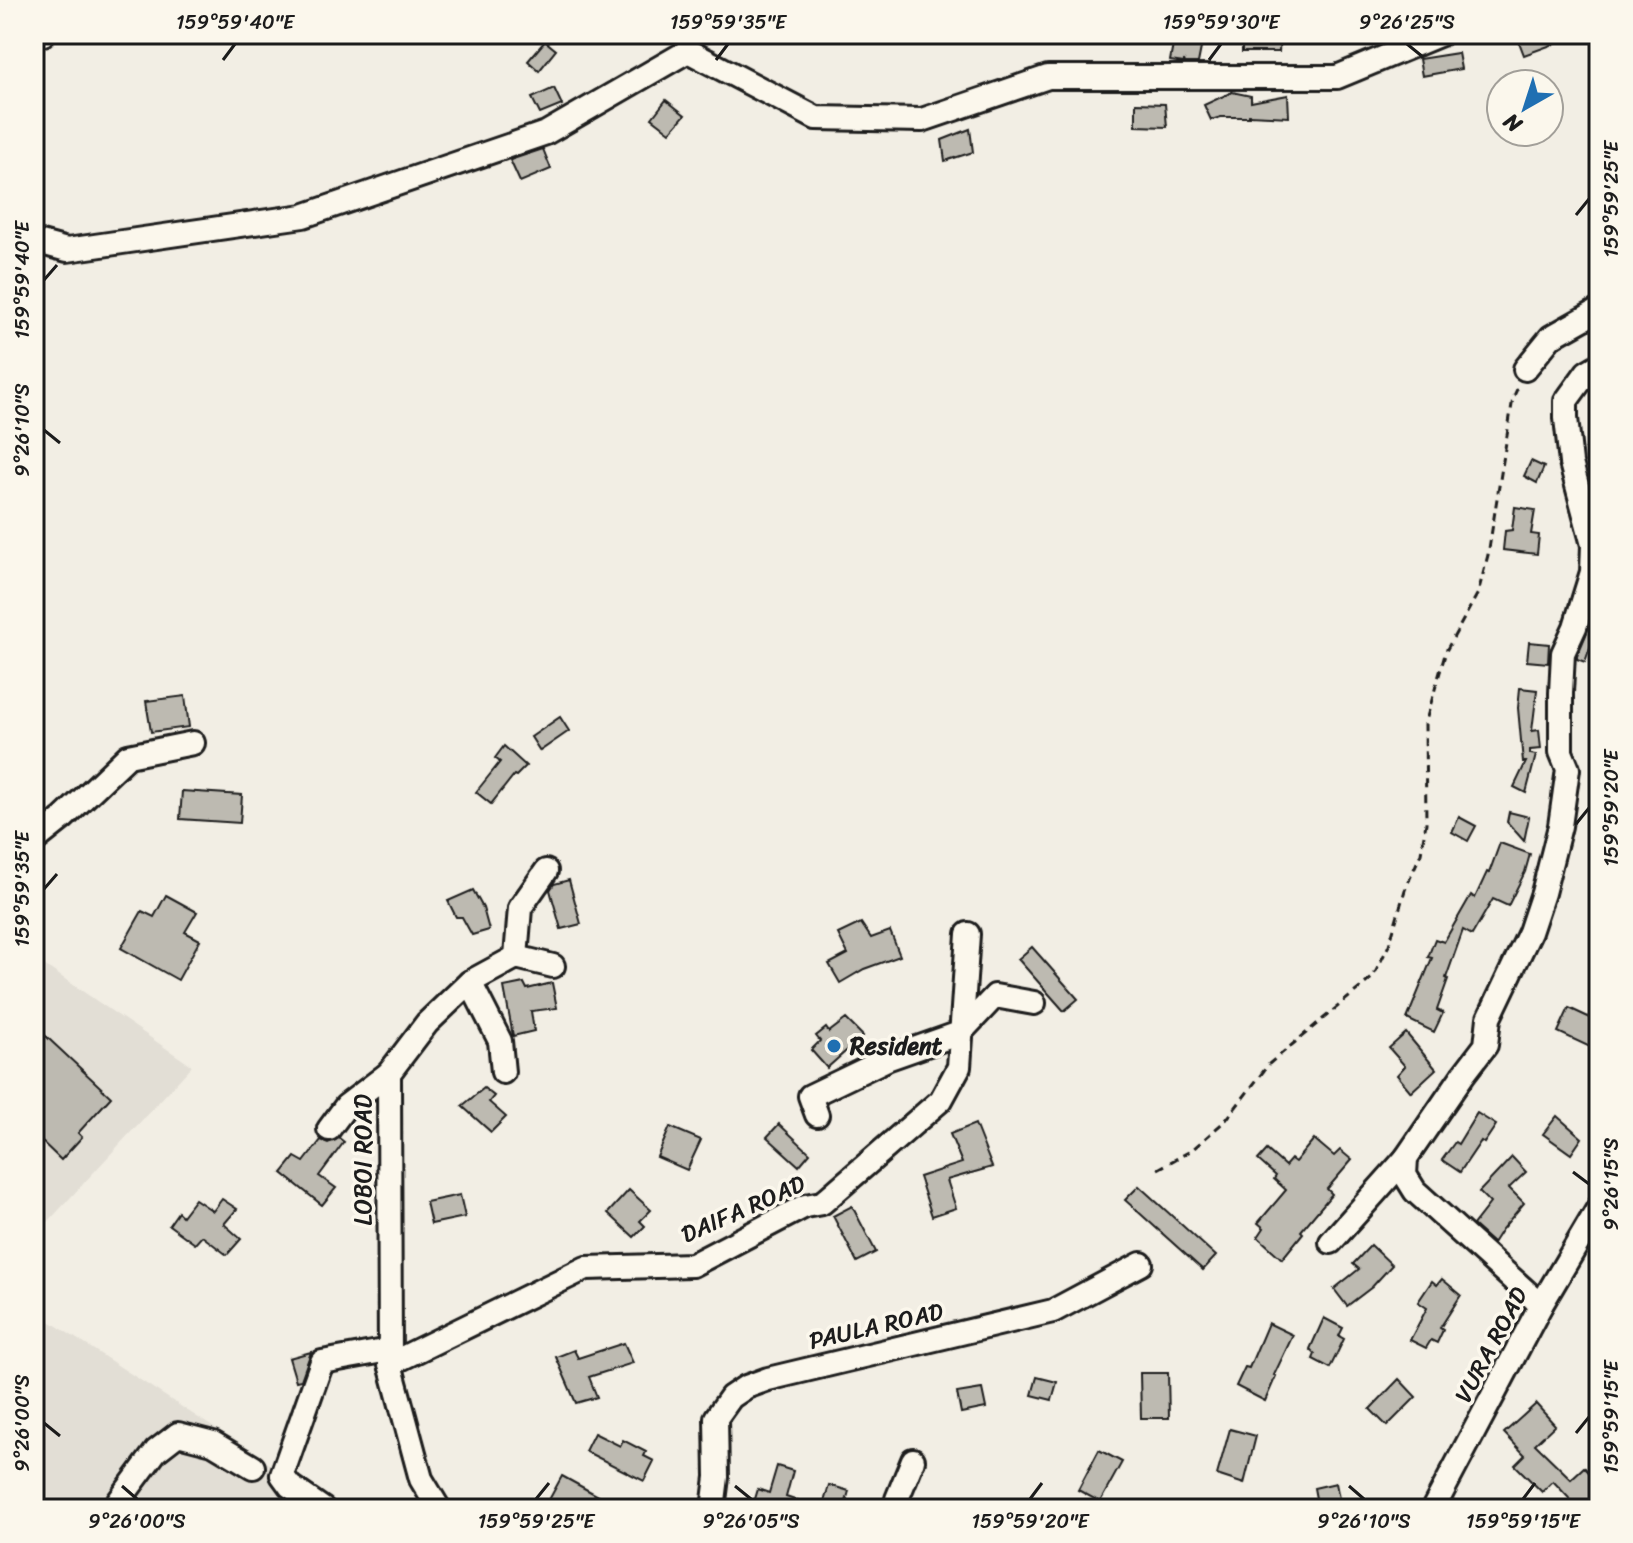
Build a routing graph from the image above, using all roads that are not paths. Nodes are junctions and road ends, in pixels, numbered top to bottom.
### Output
1 (43, 34) edge
2 (1441, 34) edge
3 (34, 37) edge
4 (34, 241) edge
5 (1599, 310) edge
6 (1599, 365) edge
7 (1525, 369) road end
8 (193, 743) dead end
9 (34, 841) edge
10 (546, 871) dead end
11 (968, 934) dead end
12 (516, 957) junction
13 (553, 966) dead end
14 (470, 982) junction
15 (1034, 1003) dead end
16 (960, 1033) junction
17 (503, 1072) dead end
18 (389, 1073) junction
19 (817, 1115) dead end
20 (329, 1129) dead end
21 (1406, 1158) junction
22 (1598, 1211) edge
23 (1331, 1242) dead end
24 (1141, 1264) dead end
25 (1541, 1305) junction
26 (390, 1357) junction
27 (913, 1460) dead end
28 (253, 1467) dead end
29 (113, 1509) edge
30 (323, 1509) edge
31 (439, 1509) edge
32 (713, 1509) edge
33 (898, 1509) edge
34 (1433, 1509) edge

1 - 3 street
2 - 4 street
5 - 7 street
6 - 21 street
8 - 9 street
10 - 12 street
11 - 16 street, DAIFA ROAD
12 - 13 street
12 - 14 street, LOBOI ROAD
14 - 17 street
14 - 18 street, LOBOI ROAD
15 - 16 street
16 - 19 street
16 - 26 street, DAIFA ROAD
18 - 20 street
18 - 26 street, LOBOI ROAD
21 - 23 street
21 - 25 street
22 - 25 street, VURA ROAD
24 - 32 street, PAULA ROAD
25 - 34 street, VURA ROAD
26 - 30 street, DAIFA ROAD
26 - 31 street
27 - 33 street
28 - 29 street

